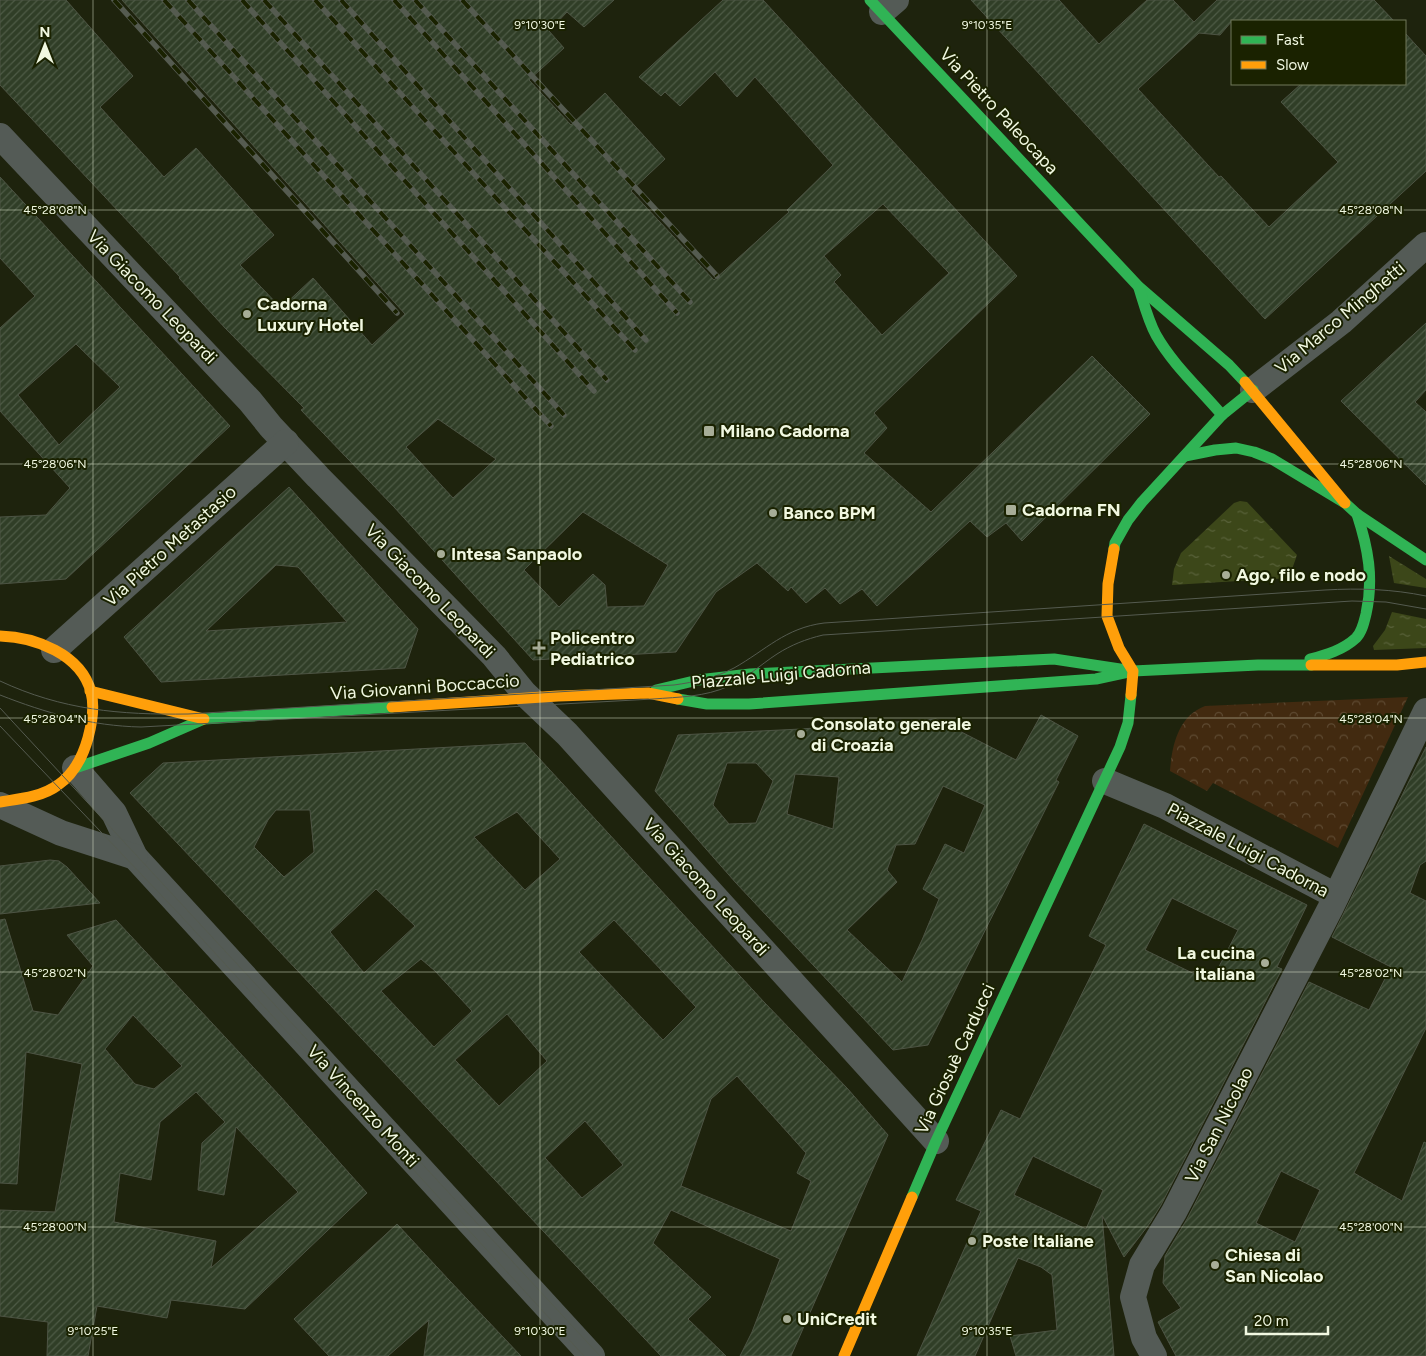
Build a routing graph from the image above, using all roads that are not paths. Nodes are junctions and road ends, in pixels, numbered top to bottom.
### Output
1 (883, 4) edge
2 (0, 136) edge
3 (1426, 245) edge
4 (1139, 287) junction
5 (1253, 390) junction
6 (1222, 415) junction
7 (286, 442) junction
8 (1186, 456) junction
9 (1344, 503) junction
10 (1357, 514) junction
11 (1426, 560) edge
12 (4, 634) edge
13 (54, 650) junction
14 (1426, 662) edge
15 (1258, 665) junction
16 (1133, 671) junction
17 (90, 691) junction
18 (648, 692) junction
19 (530, 698) junction
20 (1426, 711) edge
21 (204, 719) junction
22 (75, 768) junction
23 (1105, 781) junction
24 (0, 803) edge
25 (134, 857) junction
26 (1336, 896) junction
27 (936, 1140) junction
28 (592, 1356) edge
29 (844, 1356) edge
30 (1154, 1356) edge

1 - 4 street, Via Pietro Paleocapa
2 - 7 street, Via Giacomo Leopardi
3 - 5 street, Via Marco Minghetti
4 - 5 street
4 - 6 street
5 - 6 street
5 - 9 street
6 - 8 street
7 - 13 street, Via Pietro Metastasio
7 - 19 street, Via Giacomo Leopardi
8 - 9 street
8 - 16 street
9 - 10 street
10 - 11 street
10 - 15 street, Piazzale Luigi Cadorna
12 - 13 street
13 - 17 street
14 - 15 street, Piazzale Luigi Cadorna
15 - 16 street, Piazzale Luigi Cadorna
16 - 18 street, Piazzale Luigi Cadorna
16 - 18 street, Piazzale Luigi Cadorna
16 - 23 street
17 - 21 street, Via Giovanni Boccaccio
17 - 22 street
18 - 19 street, Via Giovanni Boccaccio
19 - 21 street, Via Giovanni Boccaccio
19 - 27 street, Via Giacomo Leopardi
20 - 26 street, Piazzale Luigi Cadorna
21 - 22 street, Via Giovanni Boccaccio
22 - 24 street
22 - 25 street, Via Vincenzo Monti
23 - 26 street, Piazzale Luigi Cadorna
23 - 27 street, Via Giosuè Carducci
24 - 25 street, Via Vincenzo Monti
25 - 28 street, Via Vincenzo Monti
26 - 30 street, Via San Nicolao
27 - 29 street, Via Giosuè Carducci

